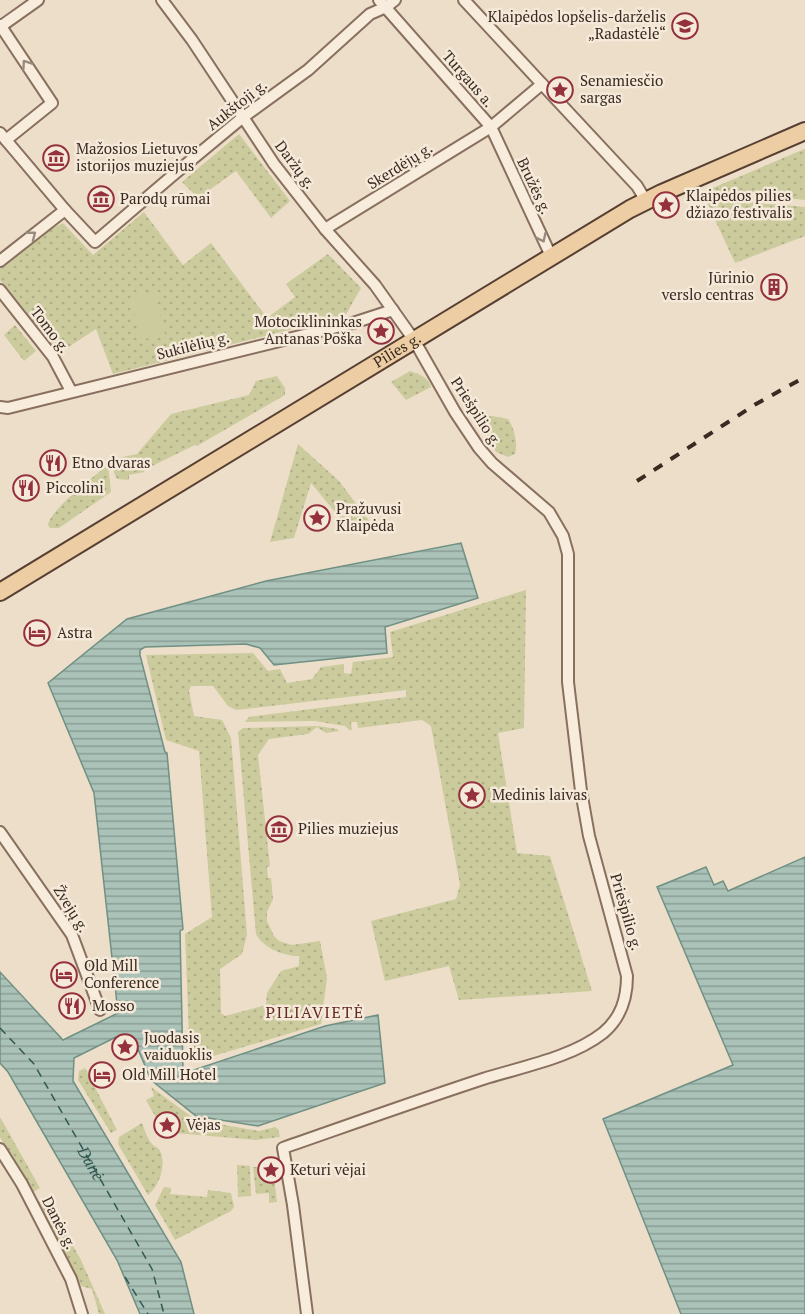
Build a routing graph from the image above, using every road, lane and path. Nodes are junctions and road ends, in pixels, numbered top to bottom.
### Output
1 (38, 0) edge
2 (162, 0) edge
3 (464, 0) edge
4 (386, 2) edge
5 (0, 26) edge
6 (542, 84) junction
7 (242, 118) junction
8 (491, 127) junction
9 (805, 131) edge
10 (2, 136) edge
11 (646, 201) junction
12 (65, 210) junction
13 (325, 229) junction
14 (551, 256) junction
15 (0, 261) edge
16 (0, 290) edge
17 (393, 310) junction
18 (414, 340) junction
19 (71, 391) junction
20 (0, 407) edge
21 (0, 592) edge
22 (0, 832) edge
23 (100, 1010) dead end
24 (0, 1149) edge
25 (82, 1314) edge
26 (307, 1314) edge

1 - 5 street
2 - 7 street, Daržų g.
3 - 6 street
4 - 7 street, Aukštoji g.
4 - 8 street, Turgaus a.
10 -> 5 street
6 - 8 street, Turgaus a.
6 - 11 street
7 - 12 street, Aukštoji g.
7 - 13 street, Daržų g.
8 - 13 street, Skerdėjų g.
8 -> 14 street, Bružės g.
9 - 11 main road, Pilies g.
10 - 12 street
11 - 14 main road, Pilies g.
15 -> 12 street
13 - 17 street, Daržų g.
14 - 18 main road, Pilies g.
16 - 19 street, Tomo g.
17 - 18 street, Daržų g.
17 - 19 street, Sukilėlių g.
18 - 21 main road, Pilies g.
18 - 26 street, Priešpilio g.
19 - 20 street, Sukilėlių g.
22 - 23 street, Žvejų g.
24 - 25 street, Danės g.

